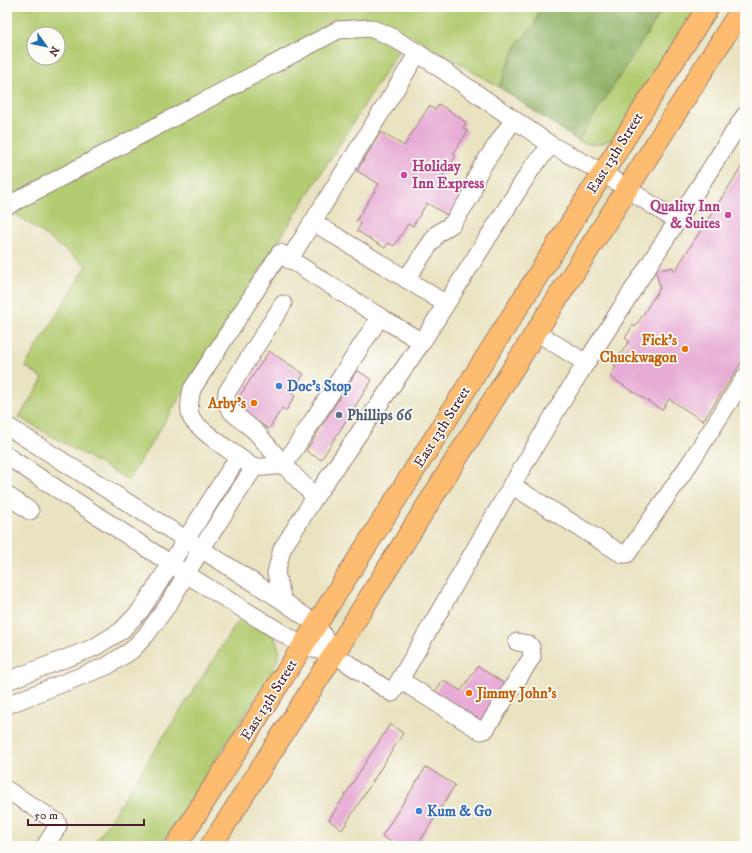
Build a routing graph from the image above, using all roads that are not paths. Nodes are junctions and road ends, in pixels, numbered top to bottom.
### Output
1 (708, 7) edge
2 (743, 7) edge
3 (418, 53) junction
4 (745, 115) edge
5 (514, 119) junction
6 (551, 145) junction
7 (603, 173) junction
8 (628, 189) junction
9 (7, 206) edge
10 (677, 221) junction
11 (313, 222) junction
12 (289, 260) junction
13 (406, 279) junction
14 (283, 304) dead end
15 (446, 304) junction
16 (380, 317) junction
17 (536, 332) junction
18 (422, 342) junction
19 (586, 363) junction
20 (745, 377) edge
21 (7, 426) edge
22 (7, 456) edge
23 (238, 457) junction
24 (284, 465) junction
25 (254, 468) junction
26 (511, 485) junction
27 (7, 496) edge
28 (315, 497) junction
29 (30, 511) dead end
30 (186, 539) junction
31 (201, 549) junction
32 (171, 564) junction
33 (186, 574) junction
34 (283, 600) junction
35 (317, 625) junction
36 (517, 642) dead end
37 (303, 646) junction
38 (334, 654) junction
39 (400, 680) junction
40 (7, 681) edge
41 (7, 706) edge
42 (7, 790) edge
43 (45, 846) edge
44 (176, 846) edge
45 (211, 846) edge

1 - 7 main road, East 13th Street
2 - 8 main road, East 13th Street
3 - 5 lane
3 - 9 lane
3 - 11 lane
4 - 10 lane
5 - 6 lane
5 - 13 lane
6 - 7 lane
6 - 15 lane
7 - 8 lane
7 - 35 main road, East 13th Street
8 - 10 lane
8 - 17 main road, East 13th Street
10 - 19 lane
11 - 12 lane
11 - 13 lane
12 - 16 lane
12 - 23 lane
13 - 15 lane
14 - 24 lane
15 - 18 lane
16 - 18 lane
16 - 24 lane
17 - 19 lane
17 - 38 main road, East 13th Street
18 - 28 lane
19 - 26 lane
20 - 26 lane
21 - 30 lane
22 - 32 lane
23 - 25 lane
23 - 30 lane
24 - 25 lane
24 - 28 lane
25 - 31 lane
26 - 39 lane
27 - 29 lane
28 - 34 lane
30 - 31 lane
30 - 32 lane
31 - 33 lane
31 - 34 lane
32 - 33 lane
32 - 40 lane
33 - 37 lane
33 - 41 lane
34 - 35 lane
35 - 37 main road, East 13th Street
35 - 38 lane
36 - 39 lane
37 - 38 lane
37 - 44 main road, East 13th Street
38 - 39 lane
38 - 45 main road, East 13th Street
42 - 43 lane

